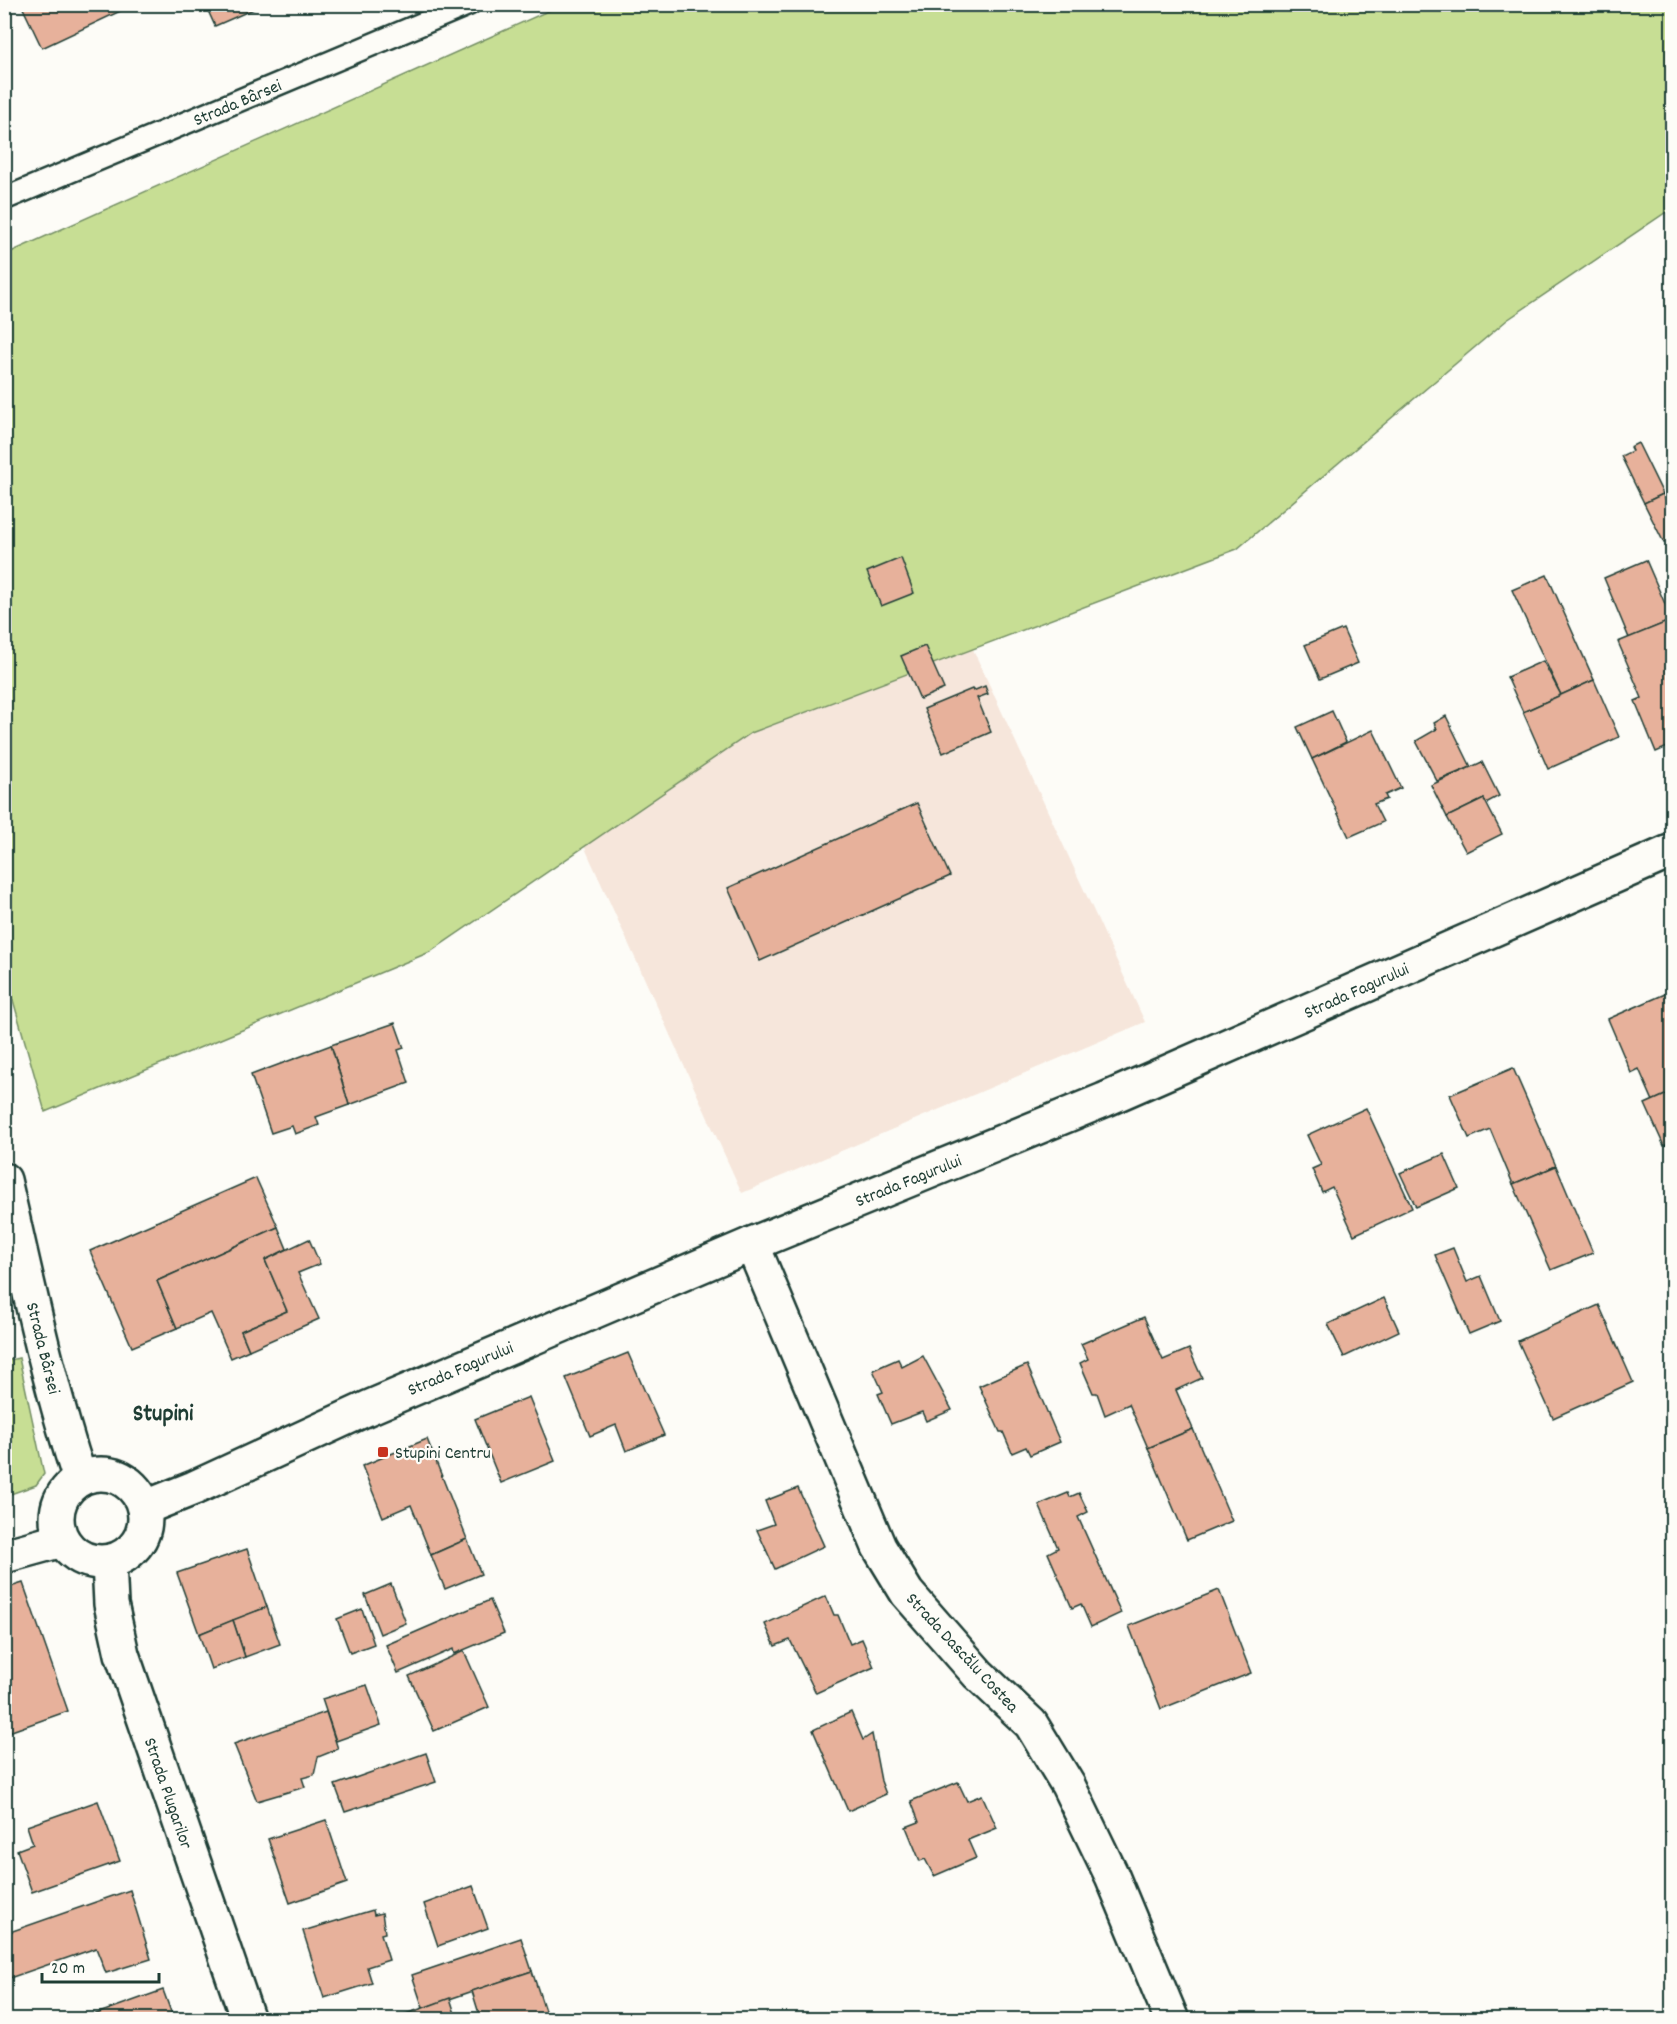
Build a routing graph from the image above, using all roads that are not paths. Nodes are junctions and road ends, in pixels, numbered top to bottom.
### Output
1 (470, 4) edge
2 (4, 199) edge
3 (1672, 851) edge
4 (4, 1180) edge
5 (752, 1244) junction
6 (80, 1479) junction
7 (144, 1508) junction
8 (62, 1540) junction
9 (4, 1556) edge
10 (109, 1562) junction
11 (248, 2019) edge
12 (1172, 2019) edge

1 - 2 lane, Strada Bârsei
3 - 5 street, Strada Fagurului
4 - 6 street, Strada Bârsei
5 - 7 street, Strada Fagurului
5 - 12 street, Strada Dascălu Costea
6 - 7 street
6 - 8 street
7 - 10 street
8 - 9 street
8 - 10 street
10 - 11 street, Strada Plugarilor

